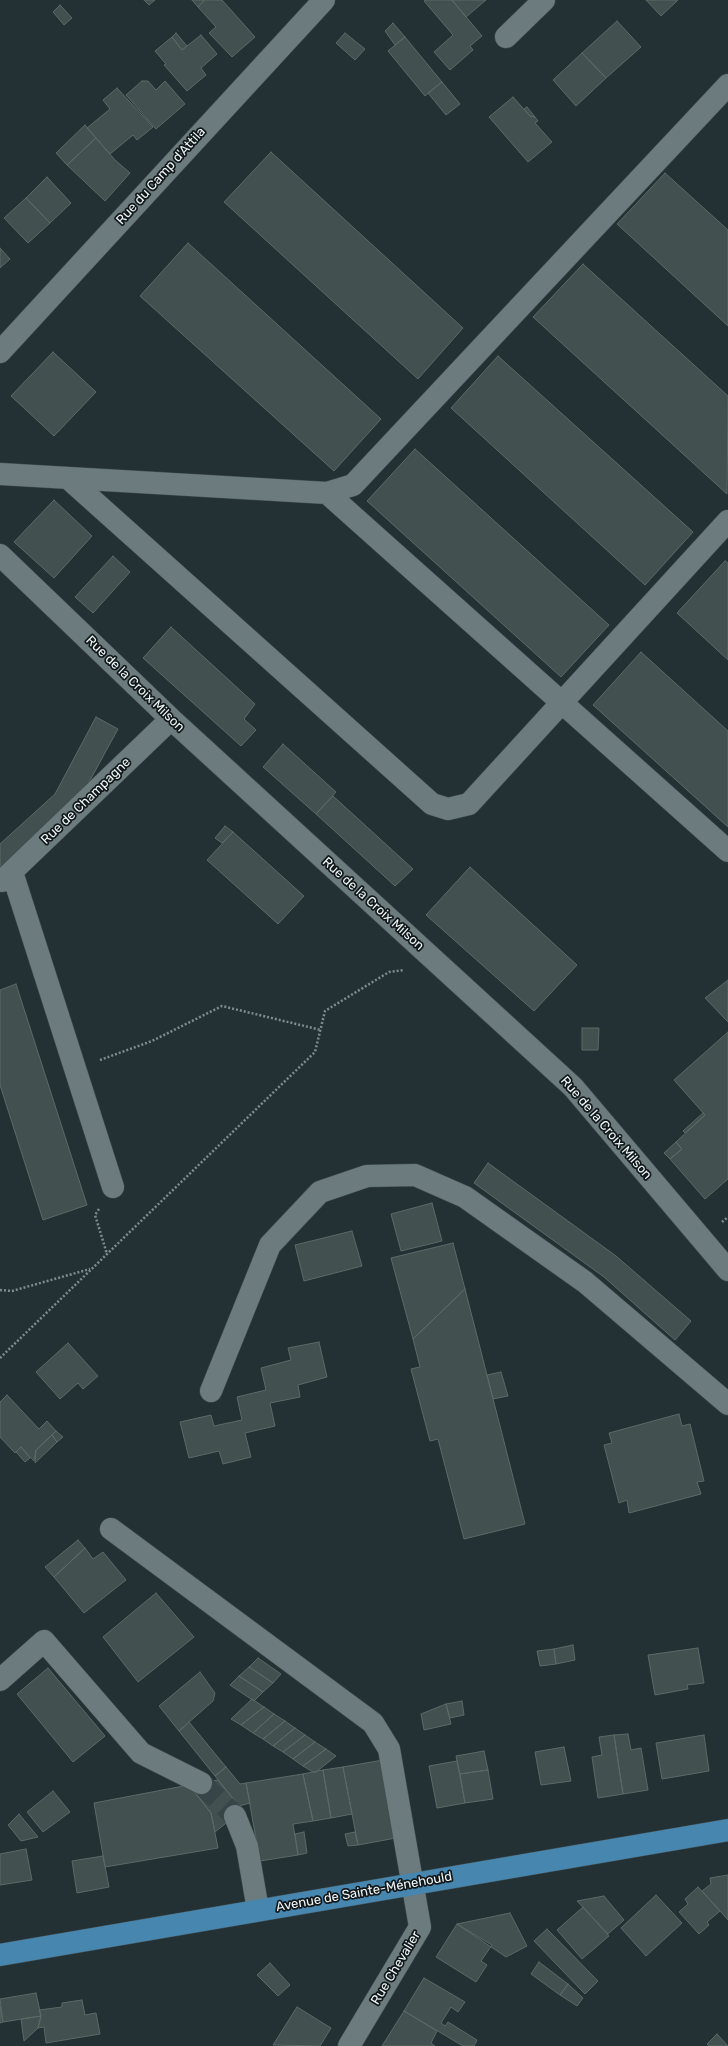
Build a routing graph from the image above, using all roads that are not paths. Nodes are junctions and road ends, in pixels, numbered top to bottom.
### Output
1 (324, 0) edge
2 (544, 0) edge
3 (506, 36) dead end
4 (728, 85) edge
5 (0, 352) edge
6 (0, 474) edge
7 (69, 479) junction
8 (327, 493) junction
9 (727, 524) edge
10 (0, 555) edge
11 (561, 703) junction
12 (171, 719) junction
13 (728, 851) edge
14 (6, 878) edge
15 (114, 1187) road end
16 (728, 1270) edge
17 (211, 1391) dead end
18 (728, 1404) edge
19 (111, 1529) dead end
20 (0, 1680) edge
21 (201, 1783) tunnel mouth
22 (235, 1816) tunnel mouth
23 (728, 1830) edge
24 (414, 1884) junction
25 (258, 1910) junction
26 (0, 1955) edge
27 (349, 2046) edge

1 - 5 street, Rue du Camp d'Attila
2 - 3 street
4 - 8 street
6 - 7 street
7 - 8 street
7 - 11 street
8 - 11 street
9 - 11 street
10 - 12 street, Rue de la Croix Milson
11 - 13 street
12 - 14 street, Rue de Champagne
12 - 16 street, Rue de la Croix Milson
14 - 15 street
17 - 18 street
19 - 24 street, Rue Chevalier
20 - 21 street
22 - 25 street
23 - 24 main road, Avenue de Sainte-Ménehould
24 - 25 main road, Avenue de Sainte-Ménehould
24 - 27 street, Rue Chevalier
25 - 26 main road, Avenue de Sainte-Ménehould

